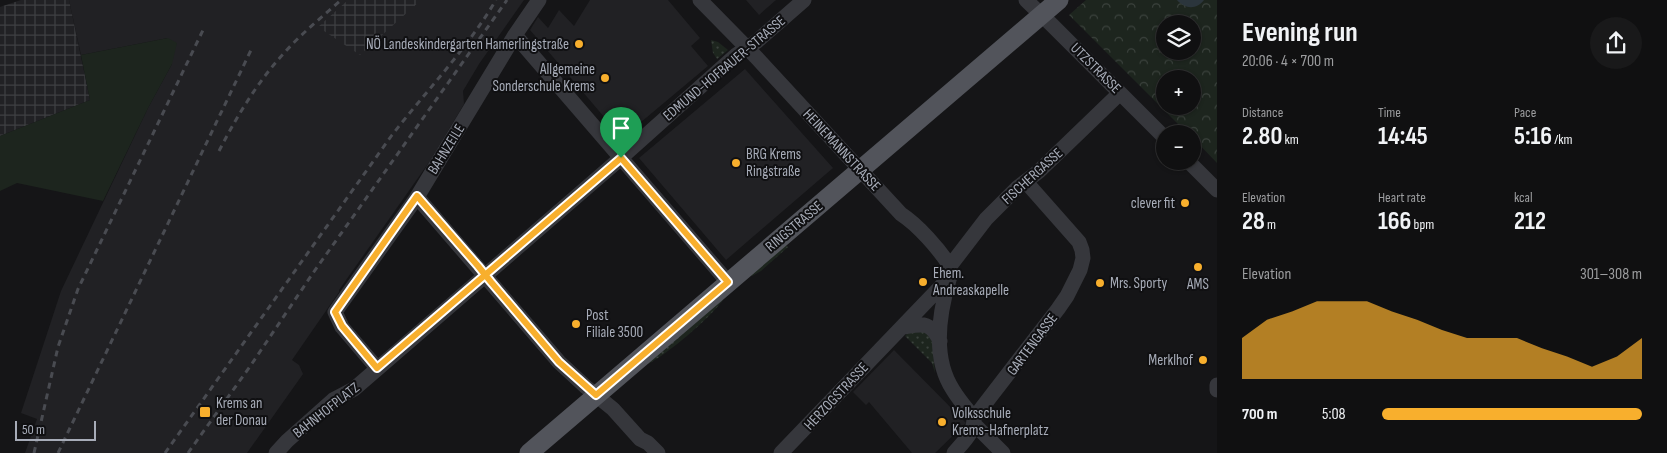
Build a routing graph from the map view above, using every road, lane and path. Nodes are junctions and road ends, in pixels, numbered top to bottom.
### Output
1 (539, 0) edge
2 (686, 0) edge
3 (700, 0) edge
4 (804, 0) edge
5 (1026, 0) edge
6 (1059, 0) edge
7 (1042, 15) junction
8 (515, 35) junction
9 (734, 35) junction
10 (747, 48) junction
11 (1120, 93) junction
12 (1156, 129) edge
13 (621, 158) junction
14 (861, 170) junction
15 (1197, 170) edge
16 (1026, 182) junction
17 (1217, 190) edge
18 (417, 196) junction
19 (950, 272) junction
20 (486, 276) junction
21 (724, 277) junction
22 (903, 327) junction
23 (940, 341) junction
24 (377, 368) junction
25 (596, 395) junction
26 (974, 422) junction
27 (637, 446) edge
28 (789, 450) edge
29 (276, 453) edge
30 (529, 453) edge
31 (658, 453) edge
32 (954, 453) edge
33 (1004, 453) edge

1 - 8 street, BAHNZEILE
2 - 9 street, HEINEMANNSTRASSE
3 - 9 street, HEINEMANNSTRASSE
4 - 10 street, EDMUND-HOFBAUER-STRASSE
5 - 7 street, UTZSTRASSE
6 - 7 main road, RINGSTRASSE
7 - 11 street, UTZSTRASSE
7 - 14 main road, RINGSTRASSE
8 - 13 street
8 - 18 street, BAHNZEILE
9 - 10 street, HEINEMANNSTRASSE
10 - 13 street, EDMUND-HOFBAUER-STRASSE
10 - 14 street, HEINEMANNSTRASSE
11 - 12 street, UTZSTRASSE
11 - 16 street, FISCHERGASSE
13 - 20 street, EDMUND-HOFBAUER-STRASSE
13 - 21 street
14 - 19 street, HEINEMANNSTRASSE
14 - 21 main road, RINGSTRASSE
15 - 17 street
16 - 19 street, FISCHERGASSE
16 - 26 street, GARTENGASSE
18 - 20 street
18 - 24 street, BAHNZEILE
19 - 22 street, HERZOGSTRASSE
19 - 23 street
20 - 24 street, BAHNHOFPLATZ
20 - 25 street
21 - 25 main road, RINGSTRASSE
22 - 23 street
22 - 28 street, HERZOGSTRASSE
23 - 26 street
24 - 29 street, BAHNHOFPLATZ
25 - 27 street
25 - 30 main road, RINGSTRASSE
26 - 32 street, GARTENGASSE
26 - 33 street
27 - 31 street

